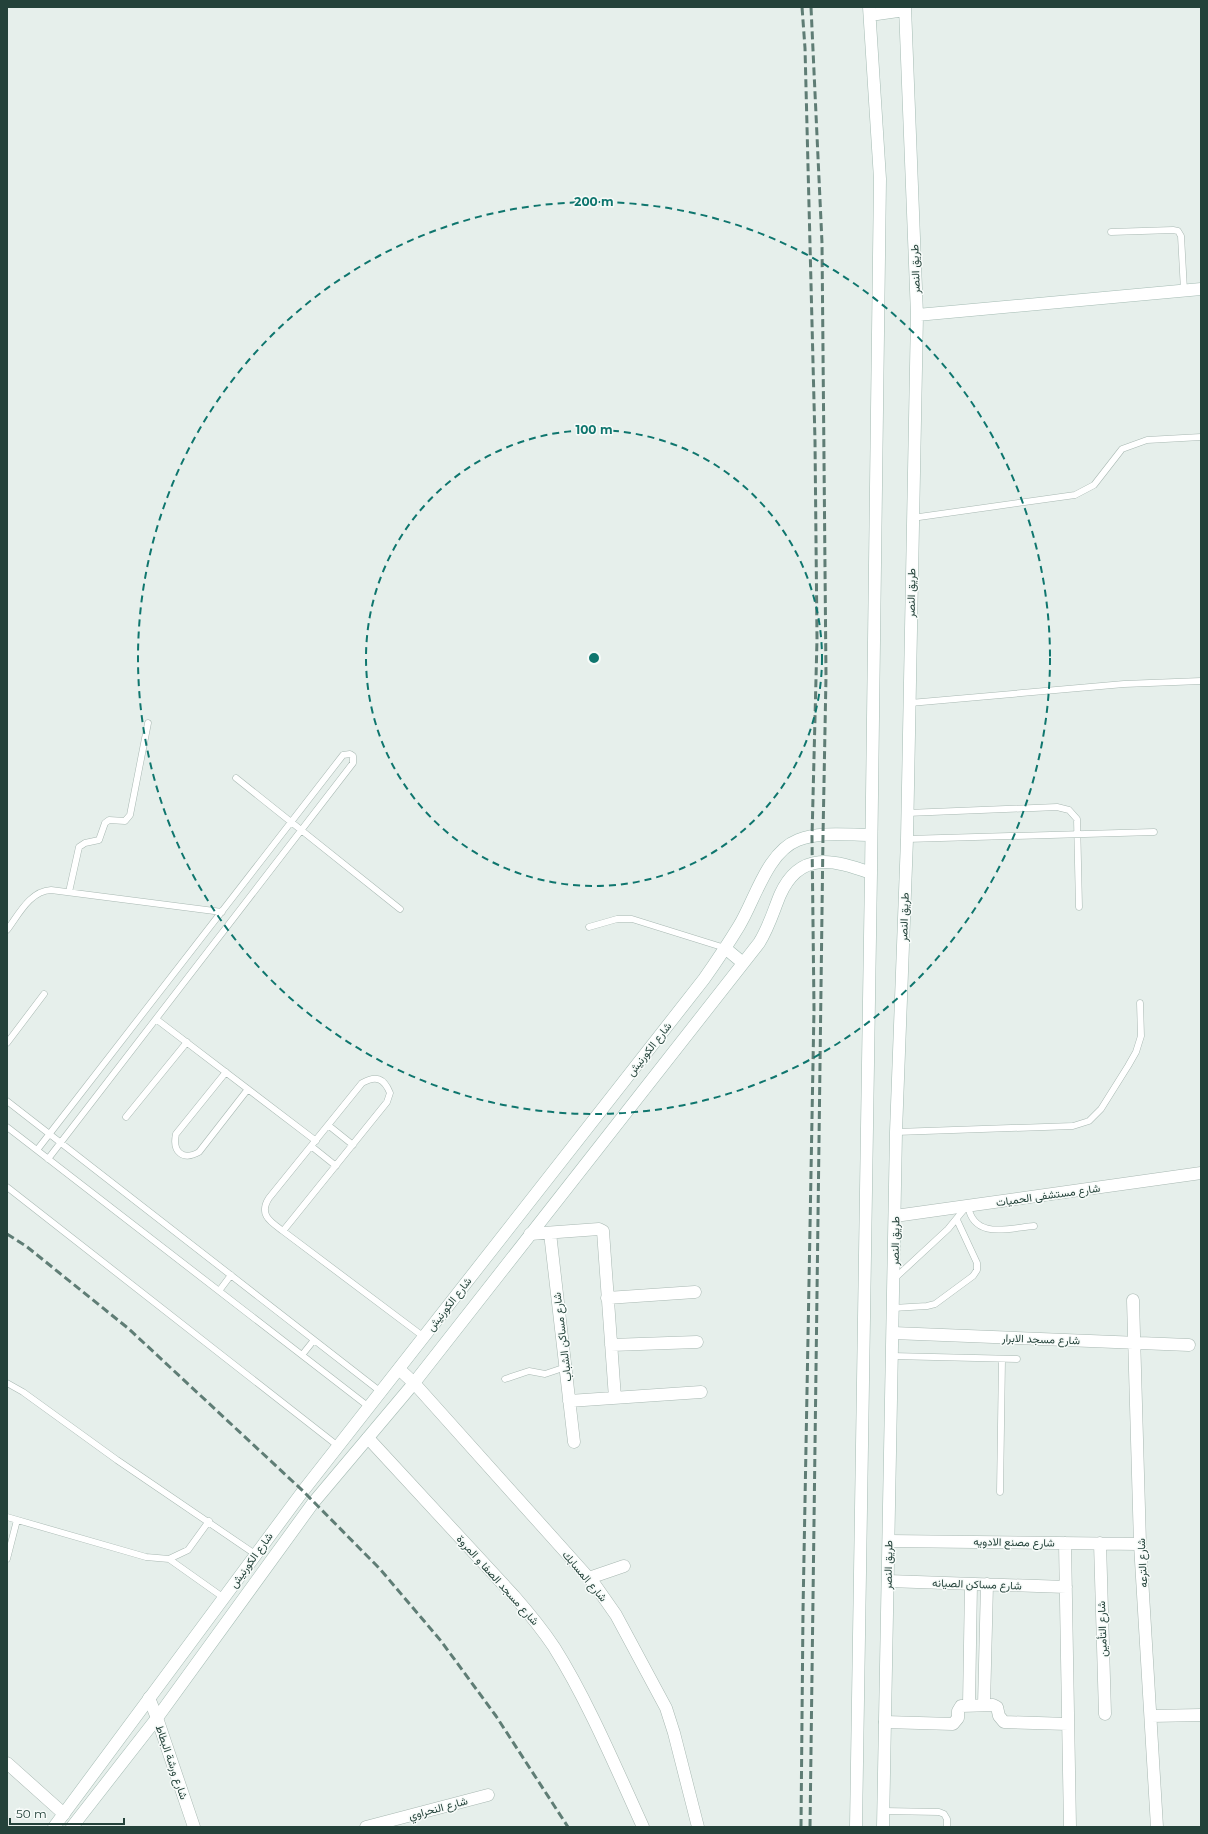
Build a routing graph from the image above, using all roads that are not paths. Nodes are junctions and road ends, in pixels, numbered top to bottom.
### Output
1 (905, 8) edge
2 (870, 11) edge
3 (1111, 232) dead end
4 (1201, 289) edge
5 (1184, 290) junction
6 (917, 315) junction
7 (1201, 437) edge
8 (912, 518) junction
9 (1201, 681) edge
10 (910, 703) junction
11 (148, 723) dead end
12 (236, 778) dead end
13 (907, 813) junction
14 (291, 823) junction
15 (301, 830) junction
16 (1154, 832) dead end
17 (1077, 834) junction
18 (871, 835) junction
19 (907, 839) junction
20 (871, 873) junction
21 (69, 892) junction
22 (1078, 907) dead end
23 (400, 909) dead end
24 (222, 912) junction
25 (214, 922) junction
26 (589, 926) dead end
27 (7, 930) edge
28 (224, 930) junction
29 (725, 948) junction
30 (743, 964) junction
31 (44, 994) dead end
32 (1140, 1003) dead end
33 (144, 1013) junction
34 (155, 1020) junction
35 (187, 1042) junction
36 (7, 1043) edge
37 (226, 1072) junction
38 (248, 1089) junction
39 (7, 1101) edge
40 (126, 1117) dead end
41 (328, 1125) junction
42 (7, 1127) edge
43 (896, 1132) junction
44 (50, 1134) junction
45 (61, 1143) junction
46 (314, 1143) junction
47 (353, 1145) junction
48 (37, 1150) junction
49 (48, 1159) junction
50 (336, 1166) junction
51 (1201, 1173) edge
52 (7, 1187) edge
53 (967, 1206) junction
54 (895, 1216) junction
55 (957, 1220) junction
56 (1034, 1226) dead end
57 (283, 1231) junction
58 (550, 1233) junction
59 (530, 1234) junction
60 (230, 1274) junction
61 (894, 1279) junction
62 (219, 1290) junction
63 (695, 1292) dead end
64 (607, 1298) junction
65 (1133, 1300) dead end
66 (893, 1308) junction
67 (893, 1333) junction
68 (424, 1337) junction
69 (314, 1340) junction
70 (697, 1342) dead end
71 (1134, 1342) junction
72 (611, 1345) junction
73 (1189, 1345) dead end
74 (302, 1355) junction
75 (892, 1356) junction
76 (1002, 1359) junction
77 (1017, 1359) dead end
78 (566, 1367) junction
79 (399, 1369) junction
80 (505, 1380) dead end
81 (7, 1383) edge
82 (414, 1383) junction
83 (381, 1392) junction
84 (701, 1392) dead end
85 (615, 1398) junction
86 (569, 1401) junction
87 (369, 1407) junction
88 (368, 1438) junction
89 (574, 1442) dead end
90 (338, 1446) junction
91 (1000, 1492) dead end
92 (7, 1518) edge
93 (17, 1520) junction
94 (209, 1521) junction
95 (889, 1541) junction
96 (1065, 1543) junction
97 (1100, 1543) junction
98 (1140, 1544) junction
99 (255, 1554) junction
100 (7, 1559) edge
101 (169, 1559) junction
102 (268, 1563) junction
103 (624, 1566) dead end
104 (589, 1578) junction
105 (888, 1581) junction
106 (971, 1584) junction
107 (987, 1584) junction
108 (1066, 1587) junction
109 (224, 1598) junction
110 (236, 1607) junction
111 (149, 1698) junction
112 (969, 1705) junction
113 (984, 1705) junction
114 (1105, 1714) dead end
115 (1201, 1715) edge
116 (1151, 1716) junction
117 (157, 1718) junction
118 (885, 1722) junction
119 (1068, 1724) junction
120 (7, 1763) edge
121 (488, 1795) dead end
122 (884, 1811) junction
123 (64, 1814) junction
124 (54, 1827) edge
125 (72, 1827) edge
126 (194, 1827) edge
127 (366, 1827) edge
128 (643, 1827) edge
129 (698, 1827) edge
130 (856, 1827) edge
131 (883, 1827) edge
132 (947, 1827) edge
133 (1070, 1827) edge
134 (1157, 1827) edge

1 - 2 main road
1 - 6 main road, طريق النصر
2 - 18 main road
3 - 5 lane
4 - 5 main road
5 - 6 main road
6 - 8 main road, طريق النصر
7 - 8 lane
8 - 10 main road, طريق النصر
9 - 10 lane
10 - 13 main road, طريق النصر
11 - 21 lane
12 - 14 lane
13 - 17 lane
13 - 19 main road, طريق النصر
14 - 15 lane
14 - 15 lane
14 - 24 lane
15 - 23 lane
15 - 28 lane
16 - 17 lane
17 - 19 lane
17 - 22 lane
18 - 20 main road
18 - 29 main road, شارع الكورنيش
19 - 43 main road, طريق النصر
20 - 30 main road, شارع الكورنيش
20 - 130 main road
21 - 24 lane
21 - 27 lane
24 - 25 lane
25 - 28 lane
25 - 33 lane
26 - 29 lane
28 - 34 lane
29 - 30 main road
29 - 68 main road, شارع الكورنيش
30 - 59 main road, شارع الكورنيش
31 - 36 lane
32 - 43 lane
33 - 34 lane
33 - 44 lane
34 - 35 lane
34 - 45 lane
35 - 37 lane
35 - 40 lane
37 - 38 lane
37 - 38 lane
38 - 46 lane
39 - 44 lane
41 - 46 lane
41 - 47 lane
41 - 47 lane
42 - 48 lane
43 - 54 main road, طريق النصر
44 - 45 lane
44 - 48 lane
45 - 49 lane
45 - 60 lane
46 - 50 lane
46 - 57 lane
47 - 50 lane
48 - 49 lane
49 - 62 lane
50 - 57 lane
51 - 53 main road, شارع مستشفى الحميات
52 - 90 lane
53 - 54 main road, شارع مستشفى الحميات
53 - 55 lane
53 - 56 lane
54 - 61 main road, طريق النصر
55 - 61 lane
55 - 66 lane
57 - 68 lane
58 - 59 main road
58 - 64 main road
58 - 78 main road, شارع مساكن الشباب
59 - 82 main road, شارع الكورنيش
60 - 62 lane
60 - 69 lane
61 - 66 main road, طريق النصر
62 - 74 lane
63 - 64 main road
64 - 72 main road
65 - 71 main road, شارع الترعه
66 - 67 main road, طريق النصر
67 - 71 main road, شارع مسجد الابرار
67 - 75 main road, طريق النصر
68 - 79 main road, شارع الكورنيش
69 - 74 lane
69 - 83 lane
70 - 72 main road
71 - 73 main road, شارع مسجد الابرار
71 - 98 main road, شارع الترعه
72 - 85 main road
74 - 87 lane
75 - 76 lane
75 - 95 main road, طريق النصر
76 - 77 lane
76 - 91 lane
78 - 80 lane
78 - 86 main road, شارع مساكن الشباب
79 - 82 main road, شارع المسابك
79 - 83 main road, شارع الكورنيش
81 - 94 lane
82 - 88 main road, شارع الكورنيش
82 - 104 main road, شارع المسابك
83 - 87 main road, شارع الكورنيش
84 - 85 main road
85 - 86 main road
86 - 89 main road, شارع مساكن الشباب
87 - 90 main road, شارع الكورنيش
88 - 102 main road, شارع الكورنيش
88 - 128 main road, شارع مسجد الصفا و المروة
90 - 99 main road, شارع الكورنيش
92 - 93 lane
93 - 100 lane
93 - 101 lane
94 - 99 lane
94 - 101 lane
95 - 96 main road, شارع مصنع الادويه
95 - 105 main road, طريق النصر
96 - 97 main road, شارع مصنع الادويه
96 - 108 main road
97 - 98 main road, شارع مصنع الادويه
97 - 114 main road, شارع التأمين
98 - 116 main road, شارع الترعه
99 - 102 main road
99 - 109 main road, شارع الكورنيش
101 - 109 lane
102 - 110 main road, شارع الكورنيش
103 - 104 main road
104 - 129 main road, شارع المسابك
105 - 106 main road, شارع مساكن الصيانه
105 - 118 main road, طريق النصر
106 - 107 main road, شارع مساكن الصيانه
106 - 112 main road
107 - 108 main road, شارع مساكن الصيانه
107 - 113 main road
108 - 119 main road
109 - 110 main road
109 - 111 main road, شارع الكورنيش
110 - 117 main road, شارع الكورنيش
111 - 117 main road, شارع ورشة البطاط
111 - 123 main road, شارع الكورنيش
112 - 113 main road
112 - 118 main road
113 - 119 main road
115 - 116 main road
116 - 134 main road, شارع الترعه
117 - 125 main road, شارع الكورنيش
117 - 126 main road, شارع ورشة البطاط
118 - 122 main road, طريق النصر
119 - 133 main road
120 - 123 main road
121 - 127 main road, شارع النحراوي
122 - 131 main road, طريق النصر
122 - 132 lane
123 - 124 main road, شارع الكورنيش

